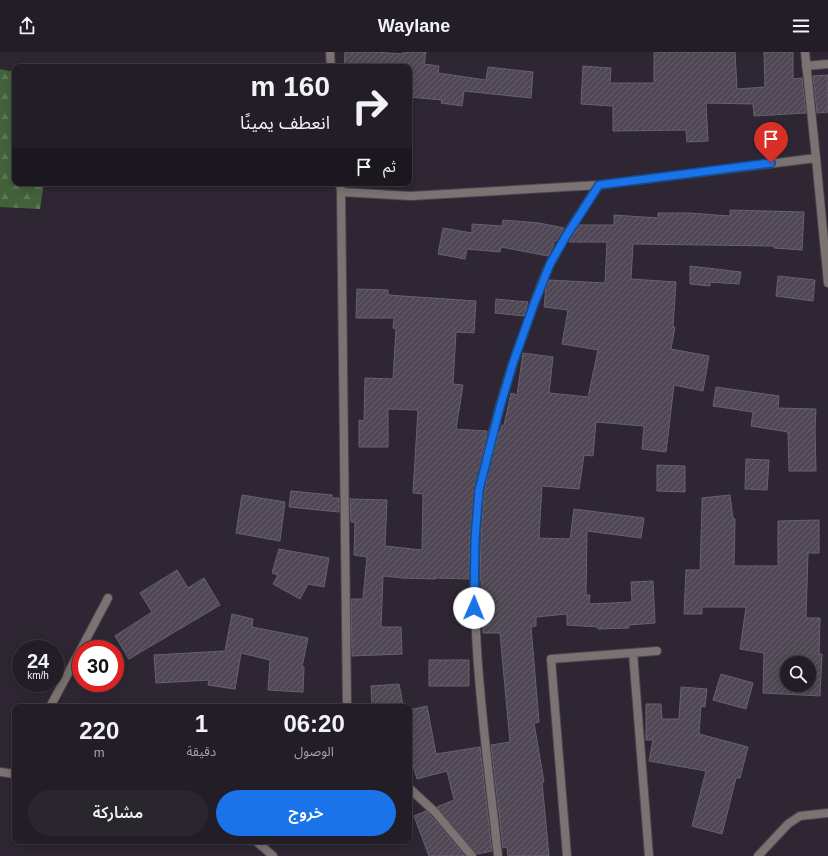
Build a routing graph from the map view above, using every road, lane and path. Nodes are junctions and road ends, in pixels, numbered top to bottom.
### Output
1 (330, 52) edge
2 (805, 52) edge
3 (331, 64) edge
4 (828, 64) edge
5 (806, 66) junction
6 (816, 158) junction
7 (599, 185) junction
8 (340, 186) edge
9 (341, 192) junction
10 (828, 283) edge
11 (108, 598) dead end
12 (86, 640) edge
13 (656, 651) dead end
14 (633, 653) junction
15 (72, 666) edge
16 (52, 704) edge
17 (347, 704) edge
18 (0, 772) edge
19 (12, 774) edge
20 (412, 791) edge
21 (828, 813) edge
22 (259, 844) edge
23 (273, 856) edge
24 (472, 856) edge
25 (498, 856) edge
26 (567, 856) edge
27 (649, 856) edge
28 (758, 856) edge

1 - 3 street
2 - 5 street
4 - 5 street
5 - 6 street
6 - 7 street
6 - 10 street
7 - 9 street
7 - 25 street
8 - 9 street
9 - 17 street
11 - 12 street
13 - 14 street
14 - 26 street
14 - 27 street
15 - 16 street
18 - 19 street
20 - 24 street
21 - 28 street
22 - 23 street

